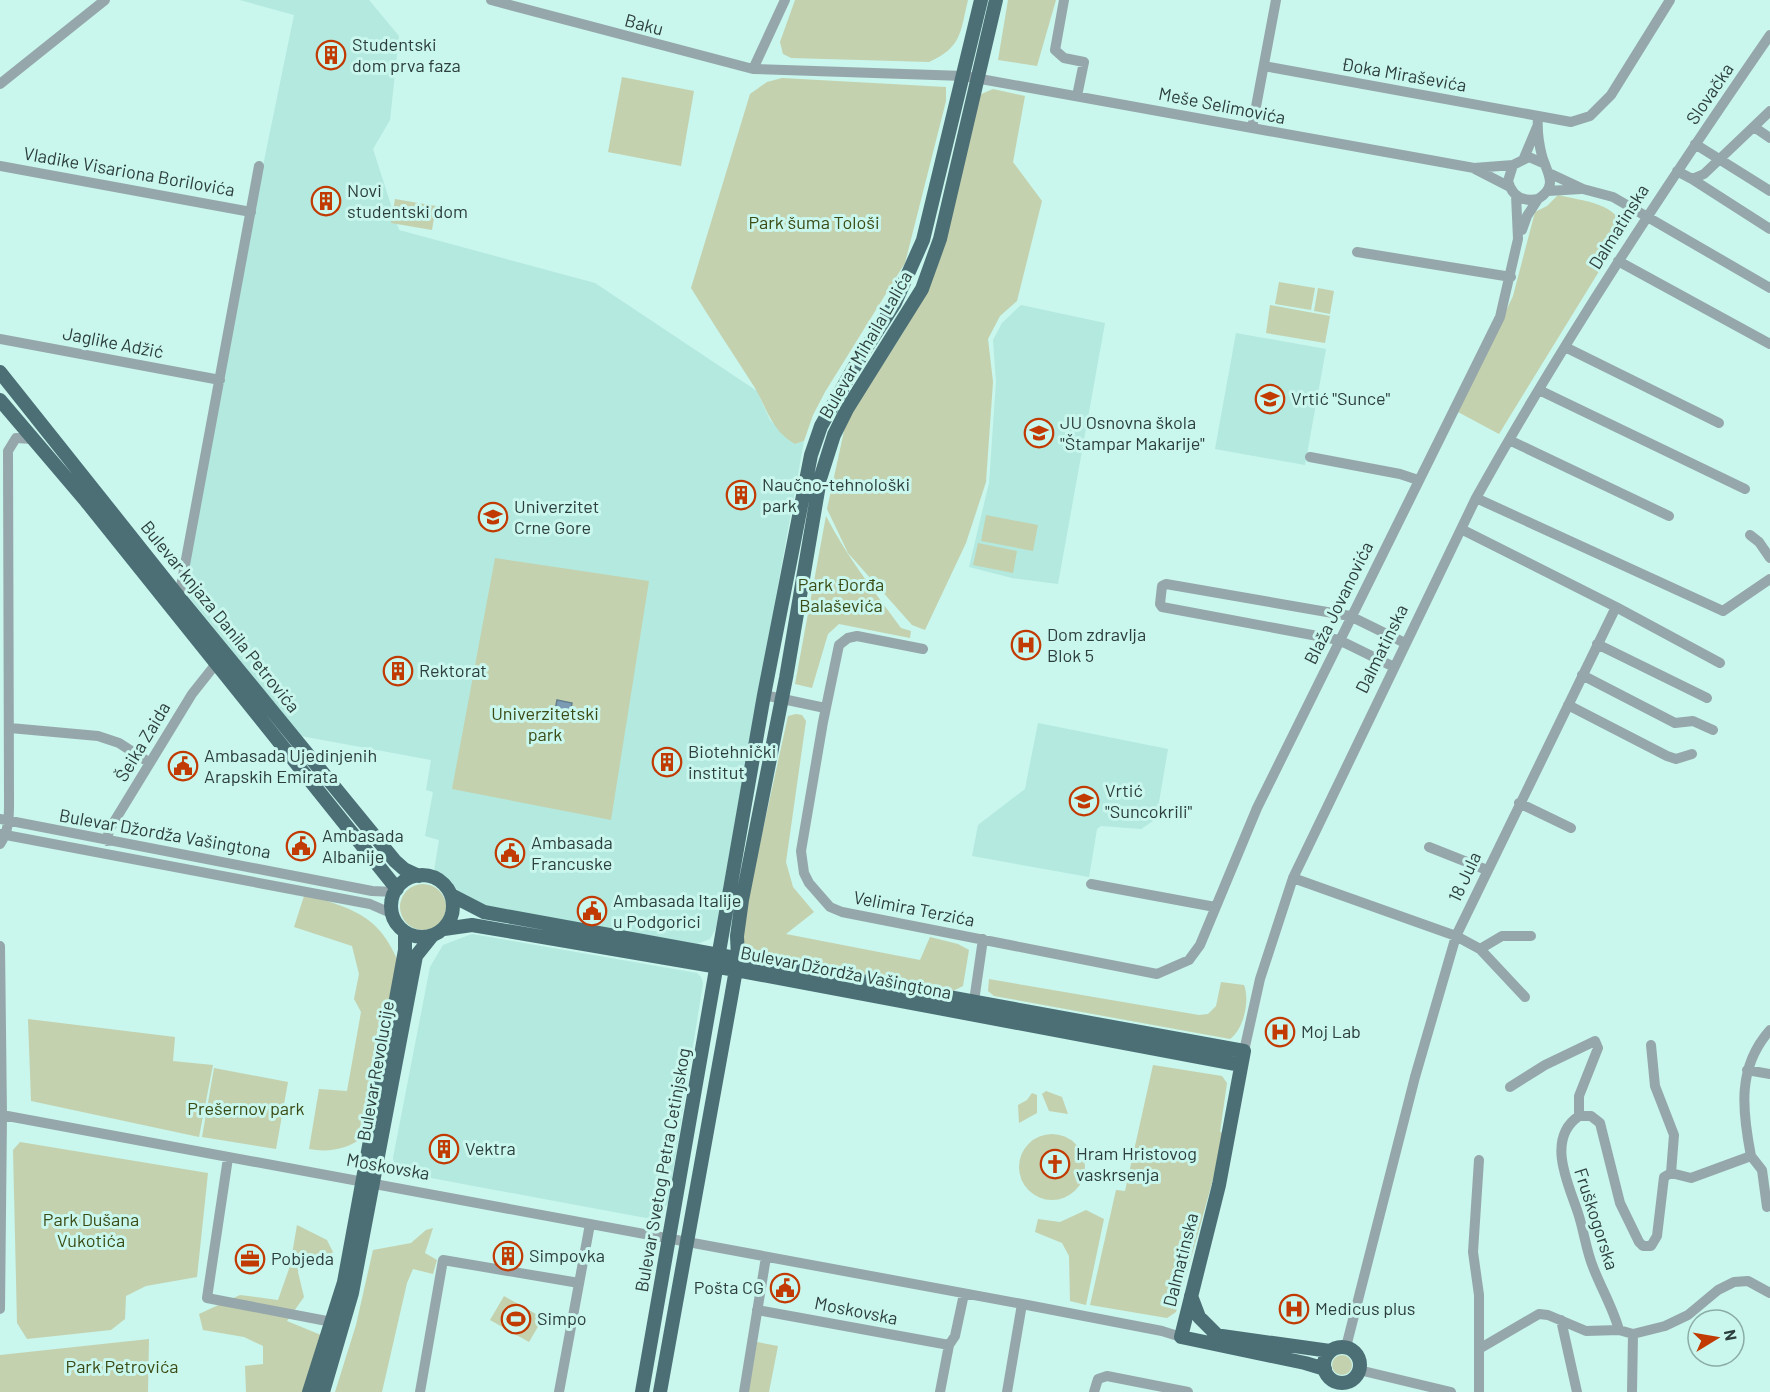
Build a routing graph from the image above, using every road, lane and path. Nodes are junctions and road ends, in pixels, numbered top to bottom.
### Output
1 (492, 0) edge
2 (785, 0) edge
3 (981, 0) edge
4 (996, 0) edge
5 (1064, 0) edge
6 (1276, 0) edge
7 (1670, 0) edge
8 (99, 2) edge
9 (507, 2) edge
10 (1770, 35) edge
11 (1264, 66) junction
12 (753, 69) junction
13 (964, 76) junction
14 (979, 79) junction
15 (0, 84) edge
16 (1077, 96) junction
17 (1770, 111) edge
18 (1538, 121) junction
19 (1754, 127) junction
20 (1252, 128) junction
21 (1770, 138) edge
22 (1695, 144) junction
23 (1524, 158) junction
24 (1721, 159) junction
25 (1545, 164) junction
26 (1513, 165) junction
27 (0, 166) edge
28 (260, 166) dead end
29 (1474, 168) junction
30 (1677, 171) junction
31 (1551, 174) junction
32 (1692, 179) junction
33 (1583, 189) junction
34 (1513, 191) junction
35 (1548, 191) junction
36 (1770, 191) edge
37 (1538, 199) junction
38 (252, 212) junction
39 (1645, 217) junction
40 (1770, 229) edge
41 (1518, 239) junction
42 (1357, 252) dead end
43 (1618, 261) junction
44 (1511, 277) junction
45 (1770, 288) edge
46 (0, 339) edge
47 (1770, 344) edge
48 (1564, 347) junction
49 (0, 372) edge
50 (220, 380) junction
51 (1539, 390) junction
52 (0, 400) edge
53 (1719, 423) dead end
54 (32, 439) junction
55 (1509, 440) junction
56 (1310, 457) dead end
57 (1418, 480) junction
58 (1745, 489) dead end
59 (1476, 498) junction
60 (1669, 516) dead end
61 (1461, 529) junction
62 (1750, 535) dead end
63 (1770, 558) edge
64 (1770, 579) edge
65 (179, 597) junction
66 (1616, 607) junction
67 (4, 610) edge
68 (1350, 616) junction
69 (1339, 640) junction
70 (1405, 643) junction
71 (1597, 644) junction
72 (923, 649) dead end
73 (1720, 663) dead end
74 (215, 665) junction
75 (1394, 667) junction
76 (1582, 675) junction
77 (764, 695) junction
78 (1707, 698) dead end
79 (781, 699) junction
80 (1568, 705) junction
81 (825, 708) junction
82 (10, 728) junction
83 (1713, 730) dead end
84 (1692, 754) dead end
85 (150, 763) junction
86 (1519, 803) junction
87 (4, 820) edge
88 (1571, 828) dead end
89 (1, 840) edge
90 (107, 842) junction
91 (1429, 847) dead end
92 (1487, 870) junction
93 (419, 876) junction
94 (1293, 878) junction
95 (1091, 884) dead end
96 (396, 891) junction
97 (451, 895) junction
98 (1215, 907) junction
99 (393, 914) junction
100 (405, 932) junction
101 (438, 932) junction
102 (1456, 936) junction
103 (1531, 936) dead end
104 (983, 939) junction
105 (0, 946) edge
106 (1480, 949) junction
107 (719, 961) junction
108 (737, 964) junction
109 (1171, 970) joint
110 (1525, 997) dead end
111 (975, 1000) junction
112 (972, 1015) junction
113 (1770, 1030) edge
114 (1651, 1045) dead end
115 (1244, 1051) junction
116 (1241, 1065) junction
117 (1747, 1070) junction
118 (1770, 1074) edge
119 (1510, 1087) dead end
120 (2, 1115) junction
121 (1579, 1116) junction
122 (1751, 1156) junction
123 (228, 1158) junction
124 (1479, 1160) dead end
125 (1671, 1173) junction
126 (368, 1181) junction
127 (1767, 1207) dead end
128 (590, 1224) junction
129 (670, 1239) junction
130 (687, 1242) junction
131 (766, 1257) junction
132 (579, 1283) junction
133 (1190, 1291) junction
134 (1770, 1293) edge
135 (964, 1294) junction
136 (1022, 1304) junction
137 (0, 1309) edge
138 (758, 1310) junction
139 (1561, 1320) junction
140 (332, 1322) junction
141 (1619, 1330) junction
142 (1177, 1333) junction
143 (1634, 1334) junction
144 (1217, 1335) junction
145 (949, 1345) junction
146 (1346, 1347) junction
147 (1479, 1350) junction
148 (1330, 1351) junction
149 (1359, 1370) junction
150 (1327, 1373) junction
151 (1345, 1387) edge
152 (1426, 1389) edge
153 (309, 1392) edge
154 (323, 1392) edge
155 (420, 1392) edge
156 (559, 1392) edge
157 (642, 1392) edge
158 (660, 1392) edge
159 (744, 1392) edge
160 (940, 1392) edge
161 (1007, 1392) edge
162 (1094, 1392) edge
163 (1188, 1392) edge
164 (1331, 1392) edge
165 (1451, 1392) edge
166 (1479, 1392) edge
167 (1577, 1392) edge
168 (1632, 1392) edge

1 - 9 street, Baku
2 - 12 street
3 - 13 main road, Bulevar Mihaila Lalića
4 - 14 main road, Bulevar Mihaila Lalića
5 - 16 street
6 - 11 street
7 - 18 street, Đoka Miraševića
8 - 15 street
9 - 12 street, Baku
10 - 22 street, Slovačka
11 - 18 street, Đoka Miraševića
11 - 20 street
12 - 13 street, Baku
13 - 14 street, Meše Selimovića
13 - 77 main road, Bulevar Mihaila Lalića
14 - 16 street, Meše Selimovića
14 - 79 main road, Bulevar Mihaila Lalića
16 - 20 street, Meše Selimovića
17 - 19 street
18 - 23 street
18 - 25 street
19 - 21 street
19 - 24 street
20 - 29 street, Meše Selimovića
22 - 24 street
22 - 30 street, Slovačka
23 - 25 street
23 - 26 street
24 - 32 street
24 - 36 street
25 - 31 street
26 - 29 street, Meše Selimovića
26 - 34 street
27 - 38 street, Vladike Visariona Borilovića
28 - 38 street
29 - 34 street, Meše Selimovića
30 - 32 street
30 - 39 street, Dalmatinska
31 - 33 street
31 - 35 street
32 - 40 street
33 - 35 street
33 - 39 street
34 - 37 street
34 - 41 street, Blaža Jovanovića
35 - 37 street
37 - 41 street, Blaža Jovanovića
38 - 50 street
39 - 43 street, Dalmatinska
39 - 45 street
41 - 44 street, Blaža Jovanovića
42 - 44 street
43 - 47 street
43 - 48 street, Dalmatinska
44 - 57 street, Blaža Jovanovića
46 - 50 street, Jaglike Adžić
48 - 51 street, Dalmatinska
48 - 53 street
49 - 65 main road, Bulevar knjaza Danila Petrovića
50 - 65 street
51 - 55 street, Dalmatinska
51 - 58 street
52 - 54 main road, Bulevar knjaza Danila Petrovića
54 - 67 street
54 - 74 main road, Bulevar knjaza Danila Petrovića
55 - 59 street, Dalmatinska
55 - 60 street
56 - 57 street
57 - 68 street, Blaža Jovanovića
59 - 61 street, Dalmatinska
59 - 64 street
61 - 66 street
61 - 70 street, Dalmatinska
62 - 63 street
65 - 93 main road, Bulevar knjaza Danila Petrovića
66 - 71 street, 18 Jula
66 - 73 street
67 - 82 street
68 - 69 street, Blaža Jovanovića
68 - 69 street
68 - 70 street
69 - 75 street
69 - 98 street, Blaža Jovanovića
70 - 75 street, Dalmatinska
71 - 76 street, 18 Jula
71 - 78 street
72 - 81 street, Velimira Terzića
74 - 85 street, Šeika Zaida
74 - 96 main road, Bulevar knjaza Danila Petrovića
75 - 94 street, Dalmatinska
76 - 80 street, 18 Jula
76 - 83 street
77 - 79 street
77 - 107 main road, Bulevar Mihaila Lalića
79 - 81 street
79 - 108 main road, Bulevar Mihaila Lalića
80 - 84 street
80 - 86 street, 18 Jula
81 - 104 street, Velimira Terzića
82 - 85 street
82 - 87 street
85 - 90 street, Šeika Zaida
86 - 88 street
86 - 92 street, 18 Jula
87 - 89 street
87 - 90 street, Bulevar Džordža Vašingtona
89 - 99 street, Bulevar Džordža Vašingtona
90 - 96 street, Bulevar Džordža Vašingtona
91 - 92 street
92 - 102 street, 18 Jula
93 - 96 main road
93 - 97 main road
94 - 102 street
94 - 115 street, Dalmatinska
95 - 98 street
96 - 99 main road
97 - 101 main road
97 - 107 main road, Bulevar Džordža Vašingtona
98 - 109 street, Blaža Jovanovića
99 - 100 main road
100 - 101 main road
100 - 126 main road, Bulevar Revolucije
101 - 107 main road, Bulevar Džordža Vašingtona
101 - 126 main road, Bulevar Revolucije
102 - 106 street
102 - 146 street, 18 Jula
103 - 106 street
104 - 109 street, Velimira Terzića
104 - 111 street
105 - 120 street
106 - 110 street
107 - 108 main road, Bulevar Džordža Vašingtona
107 - 129 main road, Bulevar Svetog Petra Cetinjskog
108 - 111 main road, Bulevar Džordža Vašingtona
108 - 112 main road, Bulevar Džordža Vašingtona
108 - 130 main road, Bulevar Svetog Petra Cetinjskog
111 - 112 street
111 - 115 main road, Bulevar Džordža Vašingtona
112 - 116 main road, Bulevar Džordža Vašingtona
113 - 117 street
114 - 125 street
115 - 116 main road, Dalmatinska
116 - 133 main road, Dalmatinska
117 - 118 street
117 - 122 street
119 - 121 street
120 - 123 street, Moskovska
120 - 137 street
121 - 125 street, Fruškogorska
121 - 141 street, Fruškogorska
122 - 125 street
122 - 127 street
123 - 126 street, Moskovska
123 - 140 street
124 - 147 street
126 - 128 street, Moskovska
126 - 140 main road, Bulevar Revolucije
126 - 154 main road, Bulevar Revolucije
128 - 129 street, Moskovska
128 - 132 street
129 - 130 street, Moskovska
129 - 157 main road, Bulevar Svetog Petra Cetinjskog
130 - 131 street, Moskovska
130 - 158 main road, Bulevar Svetog Petra Cetinjskog
131 - 135 street, Moskovska
131 - 138 street
132 - 155 street
132 - 156 street
133 - 142 main road, Dalmatinska
133 - 144 main road
134 - 143 street
135 - 136 street, Moskovska
135 - 145 street
136 - 142 street, Moskovska
136 - 161 street
138 - 145 street, Moskovska
138 - 159 street
139 - 141 street
139 - 147 street
139 - 167 street
140 - 153 main road, Bulevar Revolucije
141 - 143 street
142 - 144 main road, Moskovska
142 - 150 main road, Moskovska
143 - 168 street
144 - 148 main road, Moskovska
145 - 160 street
146 - 148 main road
146 - 149 main road
147 - 166 street
148 - 150 main road
149 - 151 main road
149 - 152 street
150 - 151 main road
150 - 164 main road
152 - 165 street
162 - 163 street

